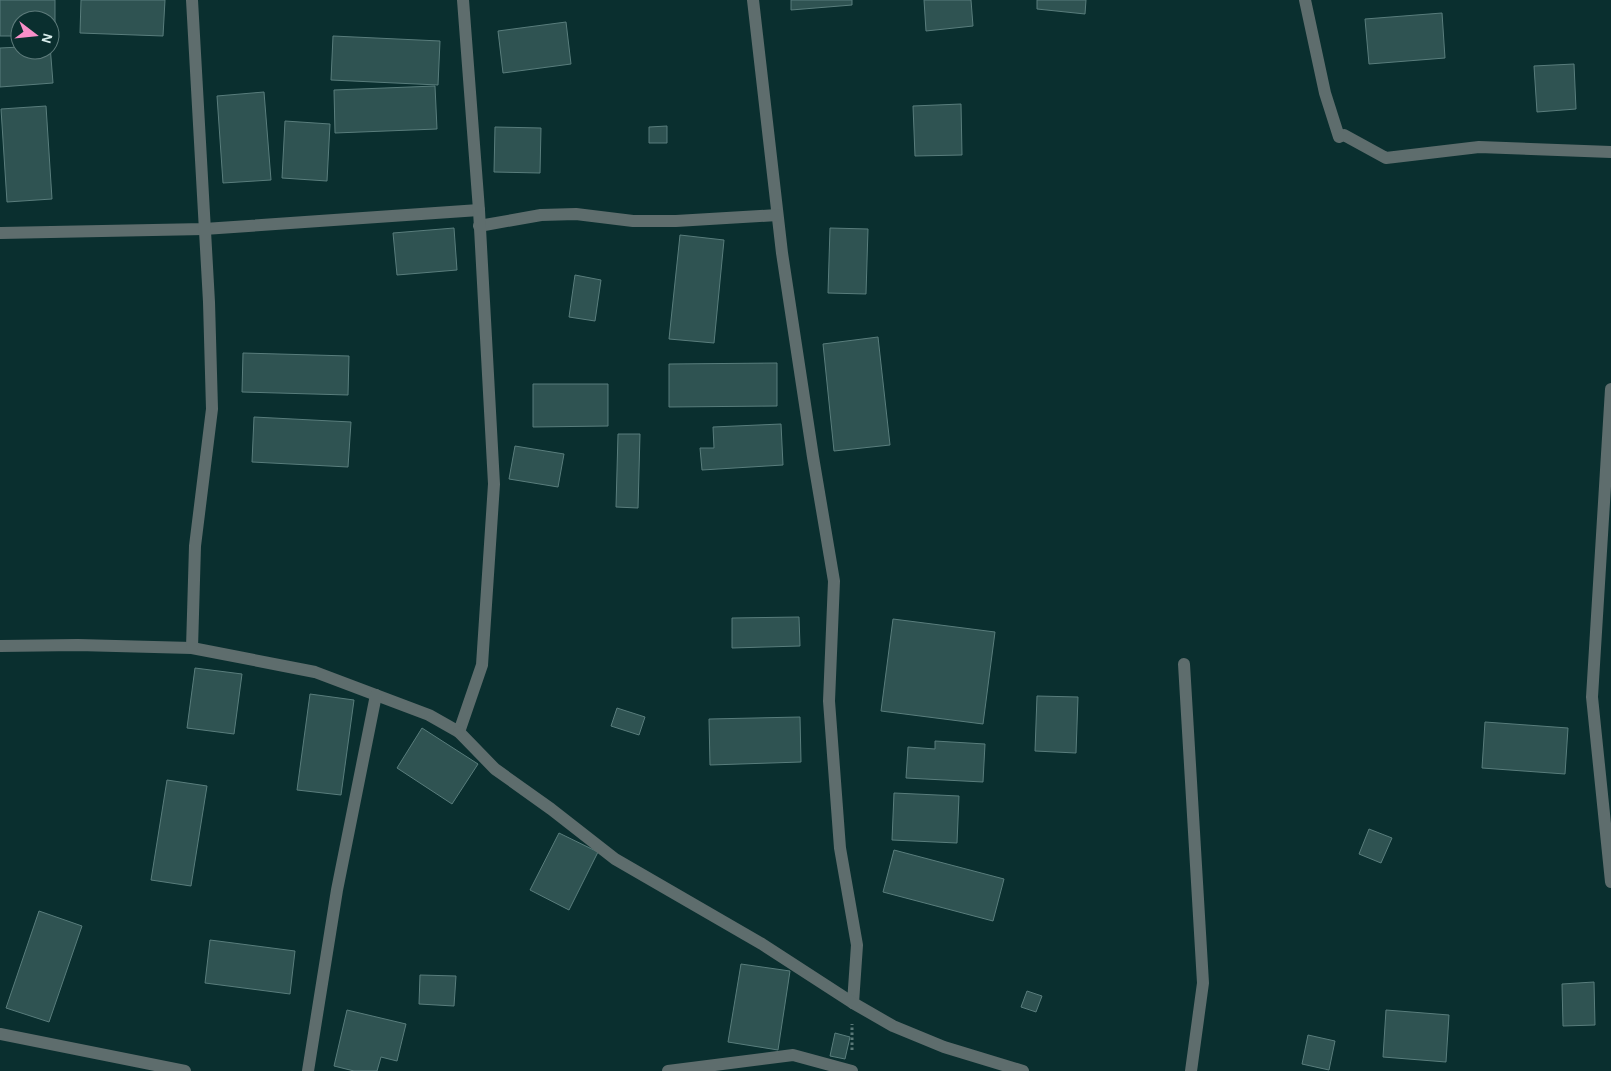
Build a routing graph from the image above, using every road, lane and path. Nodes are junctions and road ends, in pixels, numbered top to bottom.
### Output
1 (192, 0) edge
2 (463, 0) edge
3 (753, 0) edge
4 (1305, 0) edge
5 (1611, 152) edge
6 (479, 210) junction
7 (777, 215) junction
8 (479, 226) junction
9 (204, 229) junction
10 (0, 233) edge
11 (1611, 389) edge
12 (0, 646) edge
13 (192, 648) junction
14 (1184, 664) dead end
15 (376, 695) junction
16 (459, 732) junction
17 (1611, 882) edge
18 (852, 1003) junction
19 (0, 1034) edge
20 (185, 1071) edge
21 (308, 1071) edge
22 (668, 1071) edge
23 (852, 1071) edge
24 (1023, 1071) edge
25 (1191, 1071) edge

1 - 9 street
2 - 6 street
3 - 7 street
4 - 5 street
6 - 8 street
6 - 9 street
7 - 8 street
7 - 18 street
8 - 16 street
9 - 10 street
9 - 13 street
11 - 17 street
12 - 13 street
13 - 15 street
14 - 25 street
15 - 16 street
15 - 21 street
16 - 18 street
18 - 23 path
18 - 24 street
19 - 20 street
22 - 23 street

